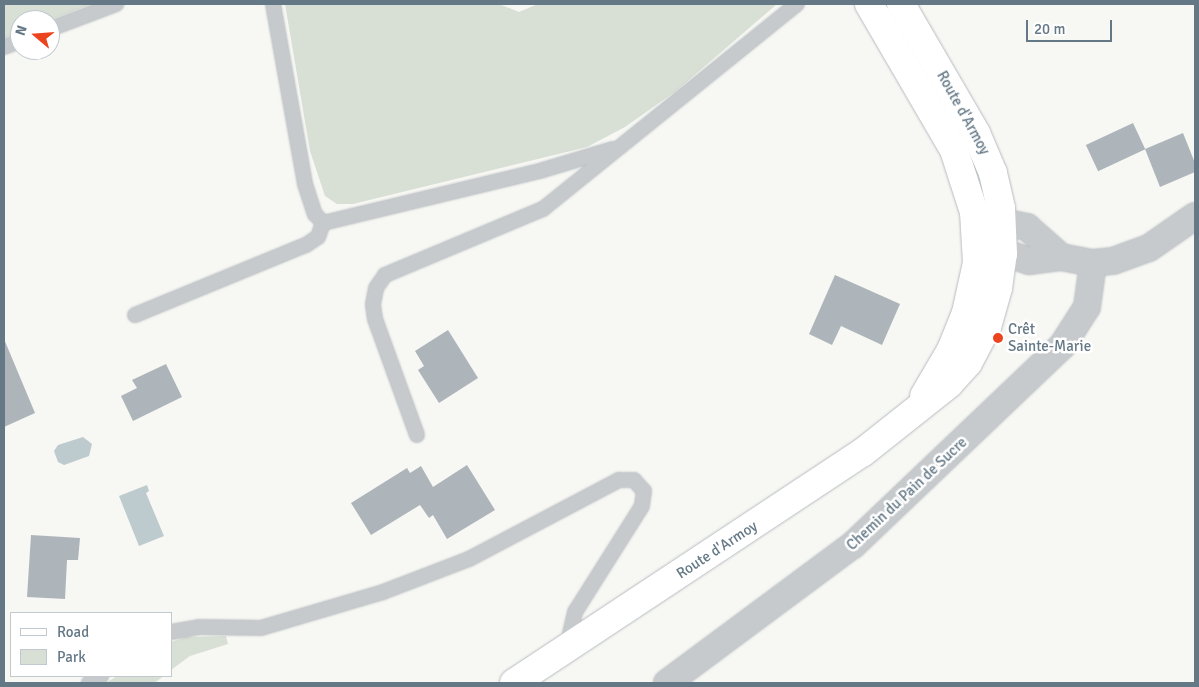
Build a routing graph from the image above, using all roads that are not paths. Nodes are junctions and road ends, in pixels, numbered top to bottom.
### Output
1 (116, 4) edge
2 (273, 4) edge
3 (798, 4) edge
4 (869, 4) edge
5 (901, 4) edge
6 (60, 25) edge
7 (619, 147) junction
8 (1195, 216) edge
9 (1003, 222) junction
10 (323, 223) junction
11 (977, 235) junction
12 (1003, 254) junction
13 (1061, 257) junction
14 (1093, 263) junction
15 (135, 316) dead end
16 (915, 410) junction
17 (417, 435) dead end
18 (172, 632) edge
19 (567, 647) junction
20 (514, 683) edge
21 (667, 683) edge

1 - 6 lane
2 - 10 lane
3 - 7 lane
4 - 11 main road, Route d'Armoy
5 - 9 main road, Route d'Armoy
7 - 10 lane
7 - 17 lane
8 - 14 street
9 - 11 street
9 - 12 main road, Route d'Armoy
9 - 13 street
10 - 15 lane
11 - 12 street
11 - 16 main road, Route d'Armoy
12 - 13 street
12 - 16 main road, Route d'Armoy
13 - 14 street
14 - 21 street, Chemin du Pain de Sucre
16 - 19 main road, Route d'Armoy
18 - 19 lane
19 - 20 main road, Route d'Armoy

